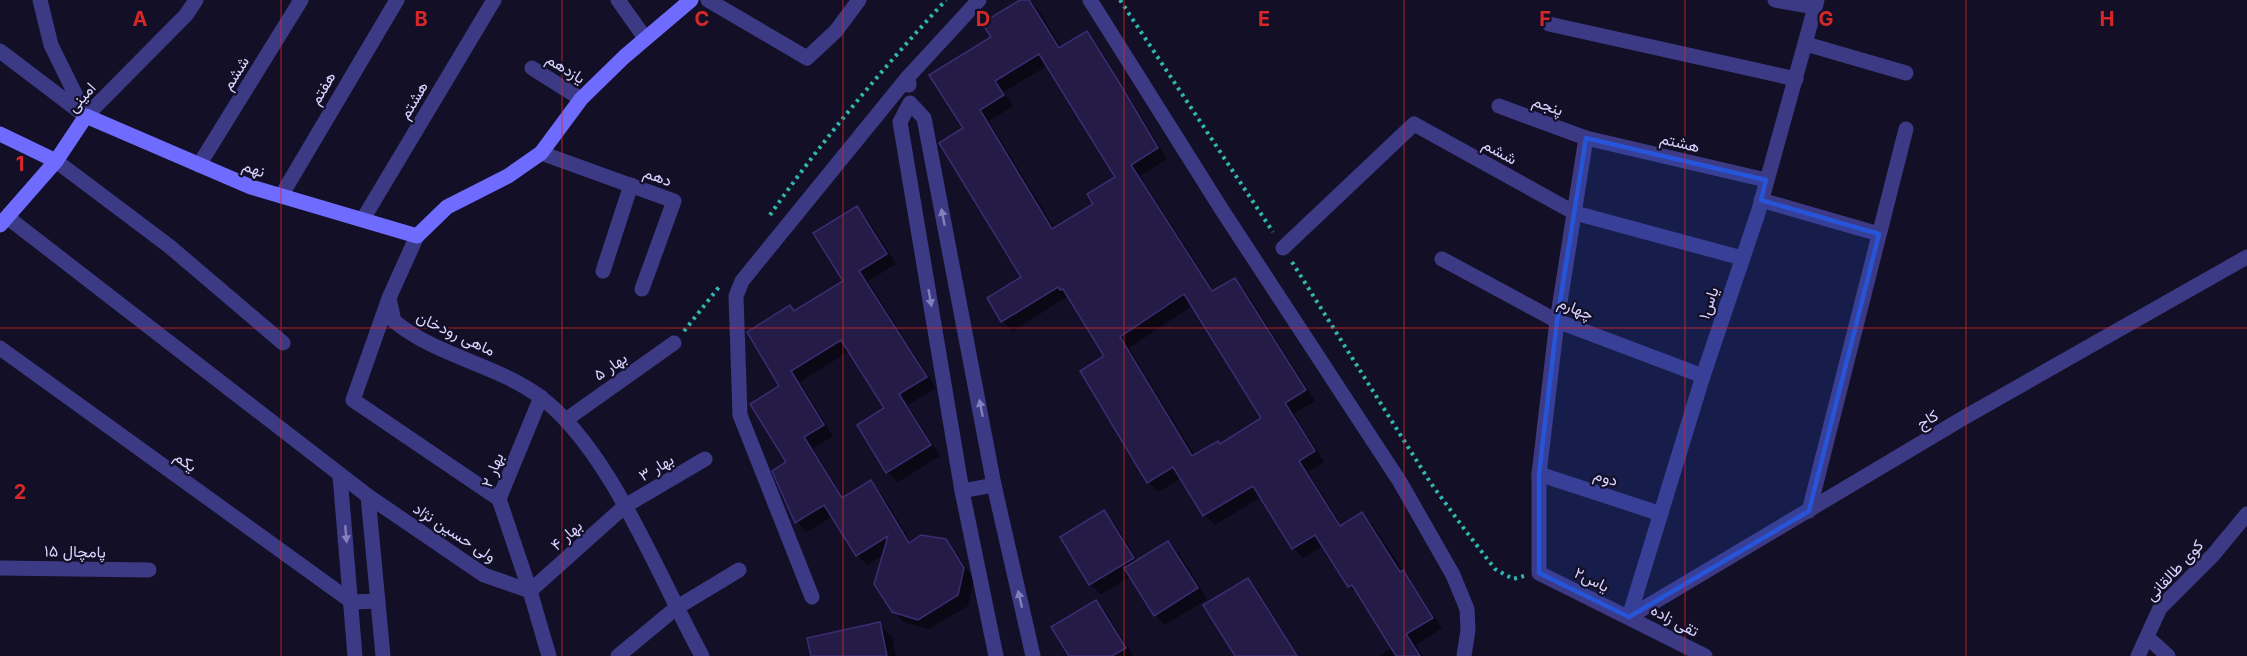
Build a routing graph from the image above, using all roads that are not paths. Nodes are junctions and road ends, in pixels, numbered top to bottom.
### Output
1 (40, 0) edge
2 (196, 0) edge
3 (302, 0) edge
4 (397, 0) edge
5 (495, 0) edge
6 (618, 0) edge
7 (691, 0) edge
8 (708, 0) edge
9 (859, 0) edge
10 (979, 0) edge
11 (1090, 0) edge
12 (1775, 0) edge
13 (1816, 3) edge
14 (1549, 24) dead end
15 (645, 38) junction
16 (1806, 44) junction
17 (0, 51) edge
18 (532, 68) dead end
19 (1906, 73) dead end
20 (908, 77) junction
21 (1796, 79) junction
22 (581, 99) junction
23 (910, 103) junction
24 (1498, 106) dead end
25 (86, 116) junction
26 (1906, 129) dead end
27 (0, 134) edge
28 (1586, 138) junction
29 (541, 153) junction
30 (56, 161) junction
31 (199, 165) junction
32 (1766, 180) junction
33 (631, 185) junction
34 (280, 196) junction
35 (1761, 200) junction
36 (1575, 213) junction
37 (363, 219) junction
38 (4, 221) edge
39 (1879, 234) junction
40 (417, 236) junction
41 (1283, 248) road end
42 (2247, 257) edge
43 (1742, 258) junction
44 (1443, 259) dead end
45 (603, 271) dead end
46 (642, 289) dead end
47 (389, 298) junction
48 (1557, 321) junction
49 (283, 343) dead end
50 (674, 343) dead end
51 (0, 348) edge
52 (1703, 376) junction
53 (540, 397) junction
54 (567, 419) junction
55 (705, 459) dead end
56 (1539, 474) junction
57 (340, 476) junction
58 (994, 485) junction
59 (962, 491) junction
60 (368, 496) junction
61 (499, 499) junction
62 (625, 506) junction
63 (1809, 511) junction
64 (1661, 514) junction
65 (2244, 522) edge
66 (0, 568) edge
67 (149, 570) dead end
68 (739, 570) dead end
69 (530, 591) junction
70 (812, 597) dead end
71 (378, 601) junction
72 (352, 602) junction
73 (676, 608) junction
74 (1629, 616) junction
75 (2147, 637) junction
76 (355, 656) edge
77 (383, 656) edge
78 (549, 656) edge
79 (618, 656) edge
80 (702, 656) edge
81 (996, 656) edge
82 (1033, 656) edge
83 (1464, 656) edge
84 (1705, 656) edge
85 (2138, 656) edge
86 (2168, 656) edge

1 - 25 street
2 - 25 street, امینی
3 - 31 street, ششم
4 - 34 street, هفتم
5 - 37 street, هشتم
6 - 15 street
7 - 15 main road
8 - 9 street
10 - 20 street
11 - 83 street
12 - 13 street
13 - 16 street, یاس۱
14 - 21 street
15 - 22 main road
16 - 19 street
16 - 21 street, یاس۱
17 - 25 street
18 - 22 street, یازدهم
20 - 23 street
20 - 70 street
21 - 32 street, یاس۱
22 - 29 main road
58 -> 23 street
23 -> 59 street
24 - 28 street, پنجم
25 - 30 main road, امینی
25 - 31 main road, نهم
26 - 39 street
27 - 30 main road
28 - 32 street, هشتم
28 - 36 street
29 - 33 street, دهم
29 - 40 main road
30 - 38 main road, امینی
30 - 49 street
31 - 34 main road, نهم
32 - 35 street, یاس۱
33 - 45 street
33 - 46 street, دهم
34 - 37 main road, نهم
35 - 39 street
35 - 43 street, یاس۱
36 - 41 street, ششم
36 - 43 street, ششم
36 - 48 street
37 - 40 main road, نهم
38 - 57 street, ولی حسین نژاد
39 - 63 street
40 - 47 street
42 - 63 street, کاج
43 - 52 street, یاس۱
44 - 48 street, چهارم
47 - 53 street, ماهی رودخان
47 - 61 street
48 - 52 street, چهارم
48 - 56 street
50 - 54 street, بهار ۵
51 - 72 street, یکم
52 - 64 street, یاس۱
53 - 54 street, ماهی رودخان
53 - 61 street, بهار ۲
54 - 62 street, ماهی رودخان
55 - 62 street, بهار ۳
56 - 64 street, دوم
56 - 74 street, یاس۲
57 - 60 street, ولی حسین نژاد
57 -> 72 street
58 - 59 street
82 -> 58 street
59 - 81 street
60 - 69 street, ولی حسین نژاد
60 - 71 street
61 - 69 street, بهار ۲
62 - 69 street, بهار ۴
62 - 73 street, ماهی رودخان
63 - 74 street, کاج
64 - 74 street, یاس۱
65 - 75 street, کوی طالقانی
66 - 67 street, پامچال ۱۵
68 - 73 street
69 - 78 street
71 - 72 street
71 - 77 street
72 - 76 street
73 - 79 street
73 - 80 street, ماهی رودخان
74 - 84 street, تقی زاده
75 - 85 street, کوی طالقانی
75 - 86 street

